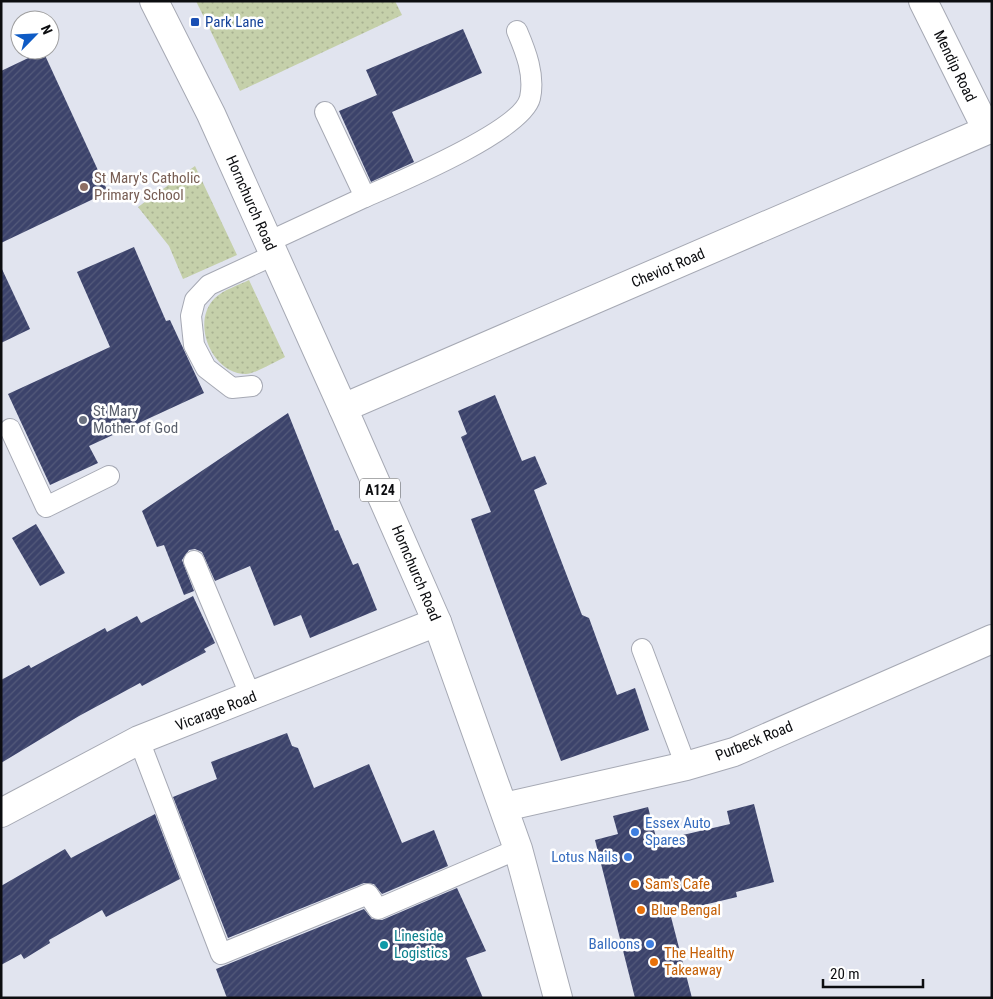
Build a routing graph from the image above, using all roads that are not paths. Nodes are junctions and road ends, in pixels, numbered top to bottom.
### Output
1 (154, 1) edge
2 (923, 1) edge
3 (517, 32) dead end
4 (325, 112) dead end
5 (989, 129) edge
6 (365, 197) junction
7 (271, 248) junction
8 (252, 386) dead end
9 (344, 408) junction
10 (10, 429) dead end
11 (109, 476) dead end
12 (194, 561) dead end
13 (437, 622) junction
14 (992, 640) edge
15 (642, 649) dead end
16 (252, 697) junction
17 (139, 740) junction
18 (686, 766) junction
19 (504, 807) junction
20 (1, 814) edge
21 (518, 849) junction
22 (558, 998) edge

1 - 7 street, Hornchurch Road / A124
2 - 5 street, Mendip Road
3 - 6 lane
4 - 6 lane
5 - 9 street, Cheviot Road
6 - 7 lane
7 - 8 lane
7 - 9 street, Hornchurch Road / A124
9 - 13 street, Hornchurch Road / A124
10 - 11 lane
12 - 16 lane
13 - 16 street, Vicarage Road
13 - 19 street, Hornchurch Road / A124
14 - 18 street, Purbeck Road
15 - 18 lane
16 - 17 street, Vicarage Road
17 - 20 street, Vicarage Road
17 - 21 lane
18 - 19 street, Purbeck Road
19 - 21 street, Hornchurch Road / A124
21 - 22 street, Hornchurch Road / A124

